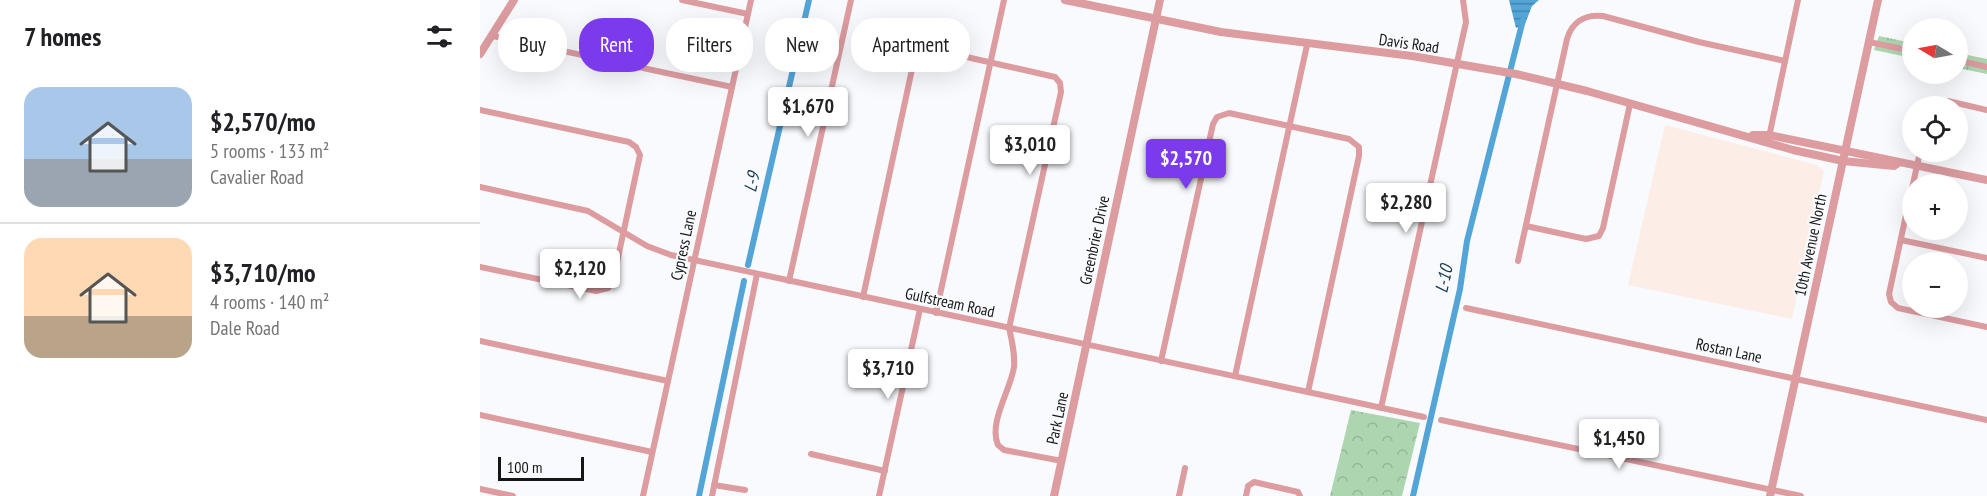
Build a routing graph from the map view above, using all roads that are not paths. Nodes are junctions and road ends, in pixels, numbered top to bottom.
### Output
1 (514, 0) edge
2 (682, 0) edge
3 (751, 0) edge
4 (851, 0) edge
5 (1004, 0) edge
6 (1065, 0) edge
7 (1160, 0) edge
8 (1463, 0) edge
9 (1798, 0) edge
10 (1878, 0) edge
11 (748, 14) junction
12 (1156, 19) junction
13 (493, 36) junction
14 (1869, 42) junction
15 (1307, 45) junction
16 (1902, 49) edge
17 (480, 54) edge
18 (1785, 61) junction
19 (991, 62) junction
20 (1968, 62) edge
21 (1456, 63) junction
22 (1987, 66) edge
23 (1557, 84) junction
24 (732, 87) junction
25 (1630, 104) junction
26 (1968, 106) edge
27 (480, 110) edge
28 (1987, 110) edge
29 (1289, 126) junction
30 (1768, 139) junction
31 (1845, 150) junction
32 (1843, 161) junction
33 (1918, 162) edge
34 (1898, 163) junction
35 (1917, 165) junction
36 (1915, 174) edge
37 (1987, 180) edge
38 (480, 187) edge
39 (1526, 226) junction
40 (624, 231) junction
41 (1902, 236) edge
42 (1901, 240) junction
43 (1987, 258) edge
44 (694, 261) junction
45 (1518, 261) dead end
46 (480, 267) edge
47 (757, 274) junction
48 (789, 281) junction
49 (863, 297) junction
50 (1466, 308) dead end
51 (920, 309) junction
52 (936, 313) junction
53 (1987, 327) edge
54 (1010, 328) junction
55 (480, 341) edge
56 (1085, 345) junction
57 (1161, 361) junction
58 (1235, 376) junction
59 (1795, 378) junction
60 (668, 381) junction
61 (1308, 392) junction
62 (1381, 408) junction
63 (480, 415) edge
64 (1424, 417) dead end
65 (1441, 420) dead end
66 (1987, 420) edge
67 (652, 452) junction
68 (811, 454) dead end
69 (1062, 461) junction
70 (1185, 468) dead end
71 (885, 471) junction
72 (714, 485) junction
73 (480, 489) edge
74 (745, 490) dead end
75 (1770, 493) edge
76 (513, 496) edge
77 (643, 496) edge
78 (711, 496) edge
79 (879, 496) edge
80 (1054, 496) edge
81 (1179, 496) edge
82 (1246, 496) edge
83 (1300, 496) edge
84 (1801, 496) edge

1 - 13 street
2 - 11 street
3 - 11 street, Cypress Lane
4 - 48 street
5 - 19 street
6 - 12 street, Davis Road
7 - 12 street, Greenbrier Drive
8 - 21 street
9 - 18 street
10 - 14 street, 10th Avenue North
11 - 24 street, Cypress Lane
12 - 15 street, Davis Road
12 - 56 street, Greenbrier Drive
13 - 17 street
13 - 24 street
14 - 16 street
14 - 31 street, 10th Avenue North
15 - 21 street, Davis Road
15 - 29 street
18 - 23 street
18 - 30 street
19 - 49 street
19 - 52 street
19 - 54 street
20 - 22 street
21 - 23 street, Davis Road
21 - 62 street
23 - 25 street, Davis Road
23 - 39 street
24 - 44 street, Cypress Lane
25 - 30 street, Davis Road
25 - 39 street
26 - 28 street
27 - 40 street
29 - 57 street
29 - 58 street
29 - 61 street
30 - 31 street, Davis Road
30 - 32 street, Davis Road
31 - 32 street, 10th Avenue North
31 - 34 street, Davis Road
32 - 34 street, Davis Road
32 - 59 street, 10th Avenue North
33 - 35 street
34 - 35 street, Davis Road
35 - 36 street
35 - 37 street, Davis Road
38 - 40 street, Gulfstream Road
39 - 45 street
40 - 44 street, Gulfstream Road
40 - 46 street
41 - 42 street
42 - 43 street
42 - 53 street
44 - 47 street, Gulfstream Road
44 - 60 street, Cypress Lane
47 - 48 street, Gulfstream Road
47 - 72 street
48 - 49 street, Gulfstream Road
49 - 51 street, Gulfstream Road
50 - 59 street, Rostan Lane
51 - 52 street, Gulfstream Road
51 - 71 street
52 - 54 street, Gulfstream Road
54 - 56 street, Gulfstream Road
54 - 69 street
55 - 60 street
56 - 57 street, Gulfstream Road
56 - 69 street, Park Lane
57 - 58 street, Gulfstream Road
58 - 61 street, Gulfstream Road
59 - 66 street, Rostan Lane
59 - 75 street, 10th Avenue North
60 - 67 street, Cypress Lane
61 - 62 street, Gulfstream Road
62 - 64 street, Gulfstream Road
63 - 67 street
65 - 75 street
67 - 77 street, Cypress Lane
68 - 71 street
69 - 80 street, Park Lane
70 - 81 street
71 - 79 street
72 - 74 street
72 - 78 street
73 - 76 street
75 - 84 street
82 - 83 street

